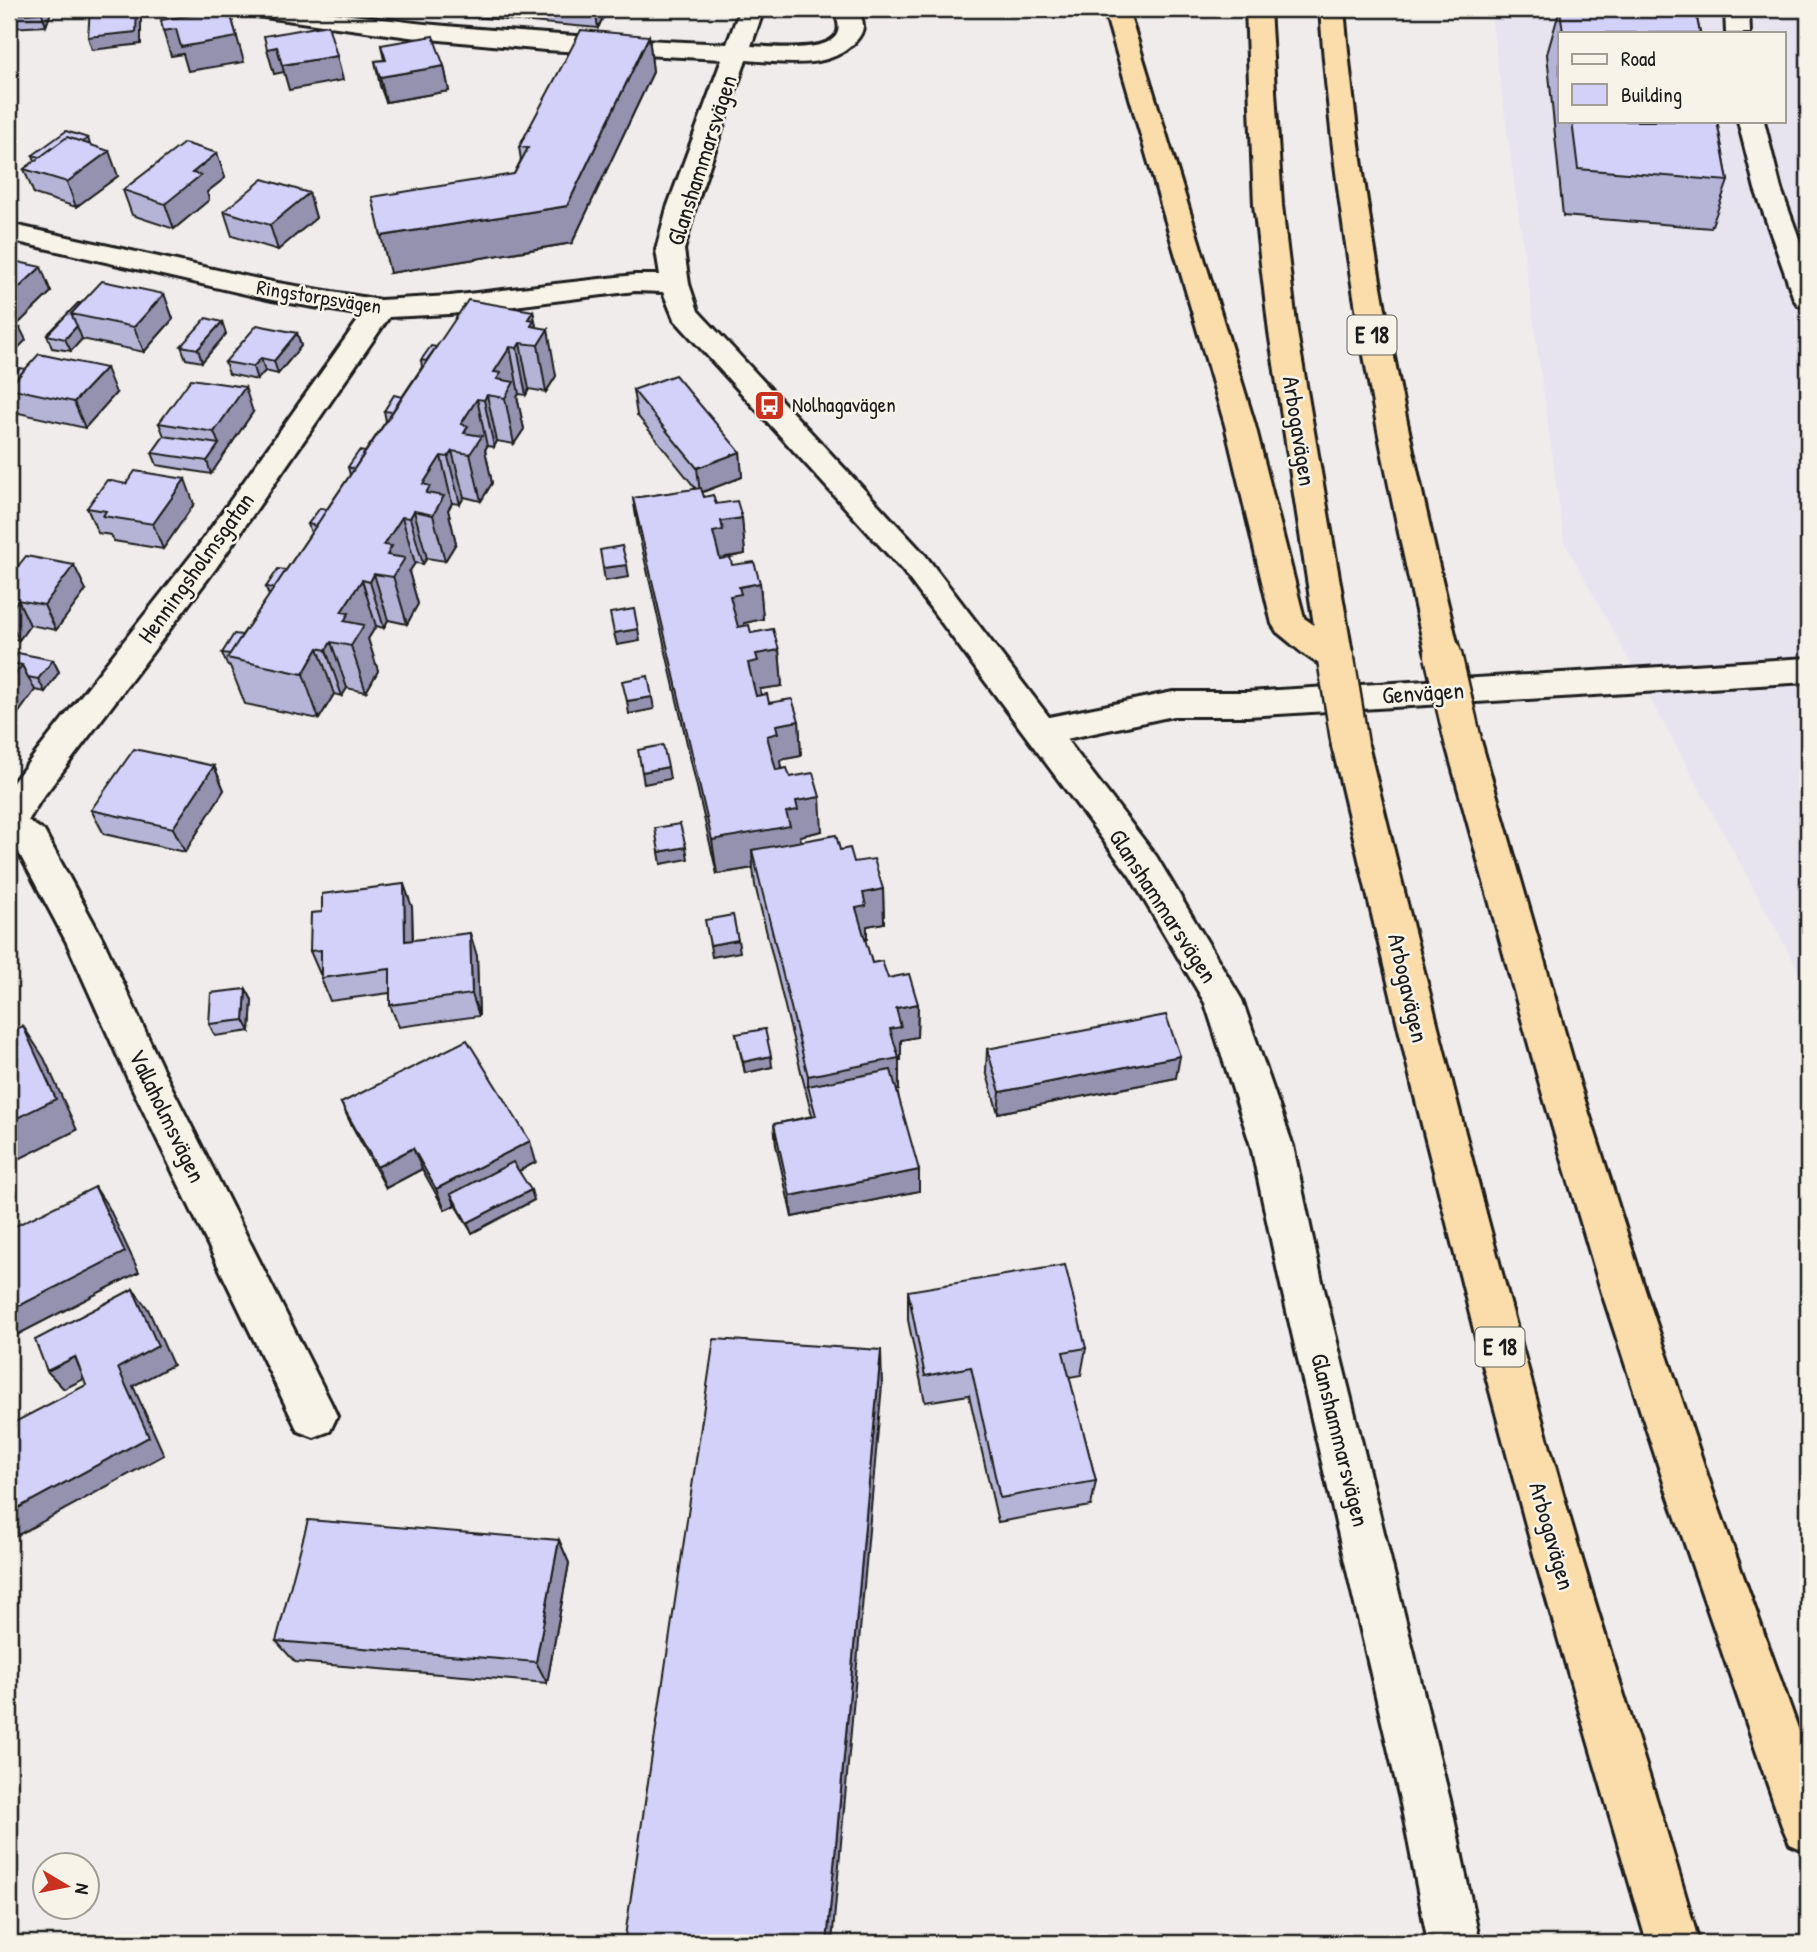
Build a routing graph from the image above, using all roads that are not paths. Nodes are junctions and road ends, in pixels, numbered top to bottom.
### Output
1 (257, 9) edge
2 (752, 9) edge
3 (844, 9) edge
4 (1116, 9) edge
5 (1258, 9) edge
6 (1332, 9) edge
7 (738, 54) junction
8 (1751, 122) edge
9 (9, 232) edge
10 (675, 284) junction
11 (1808, 299) edge
12 (380, 309) junction
13 (1336, 659) junction
14 (1808, 670) edge
15 (1041, 731) junction
16 (9, 825) edge
17 (314, 1416) dead end
18 (1808, 1826) edge
19 (1454, 1943) edge
20 (1673, 1943) edge

1 - 7 street
2 - 7 street, Glanshammarsvägen
3 - 7 street
4 - 13 highway
5 - 13 highway, Arbogavägen / E 18
6 - 18 highway, E 18, bridge
7 - 10 street, Glanshammarsvägen
8 - 11 street
9 - 12 street, Ringstorpsvägen
10 - 12 street, Ringstorpsvägen
10 - 15 street, Glanshammarsvägen
12 - 16 street, Henningsholmsgatan
13 - 20 highway, Arbogavägen / E 18, bridge
14 - 15 street, Genvägen
15 - 19 street, Glanshammarsvägen
16 - 17 street, Vallaholmsvägen

